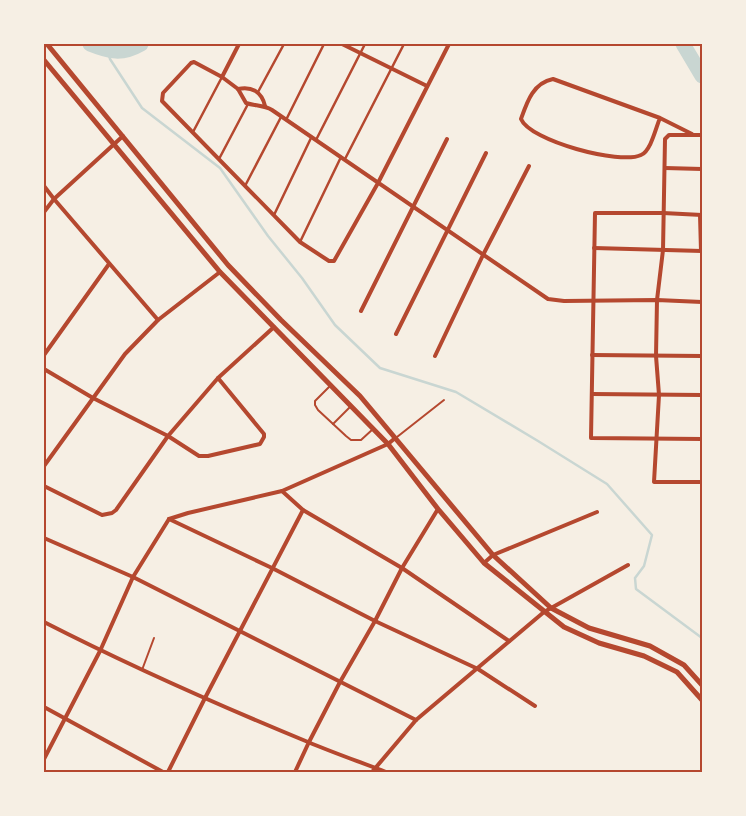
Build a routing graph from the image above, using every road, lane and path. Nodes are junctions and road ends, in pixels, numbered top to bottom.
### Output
1 (47, 44) edge
2 (239, 44) edge
3 (284, 44) edge
4 (324, 44) edge
5 (342, 44) edge
6 (365, 44) edge
7 (404, 44) edge
8 (449, 44) edge
9 (360, 53) junction
10 (44, 61) edge
11 (391, 68) junction
12 (222, 77) junction
13 (427, 86) junction
14 (238, 89) junction
15 (258, 92) junction
16 (248, 104) junction
17 (265, 106) junction
18 (281, 117) junction
19 (660, 118) junction
20 (286, 120) junction
21 (192, 132) junction
22 (693, 135) junction
23 (702, 135) edge
24 (123, 136) junction
25 (311, 137) junction
26 (447, 139) dead end
27 (316, 140) junction
28 (114, 143) junction
29 (486, 153) dead end
30 (343, 158) junction
31 (219, 159) junction
32 (529, 166) dead end
33 (665, 168) junction
34 (702, 169) edge
35 (378, 183) junction
36 (44, 186) edge
37 (245, 186) junction
38 (54, 200) junction
39 (414, 207) junction
40 (44, 212) edge
41 (663, 212) junction
42 (274, 215) junction
43 (701, 215) edge
44 (448, 231) junction
45 (300, 242) junction
46 (594, 248) junction
47 (663, 250) junction
48 (702, 251) edge
49 (483, 255) junction
50 (109, 264) junction
51 (220, 272) junction
52 (657, 300) junction
53 (593, 301) junction
54 (702, 302) edge
55 (361, 311) dead end
56 (158, 320) junction
57 (274, 327) junction
58 (396, 334) dead end
59 (44, 355) edge
60 (592, 355) junction
61 (435, 356) dead end
62 (656, 356) junction
63 (702, 356) edge
64 (44, 369) edge
65 (218, 378) junction
66 (330, 385) junction
67 (592, 394) junction
68 (659, 395) junction
69 (702, 395) edge
70 (93, 398) junction
71 (444, 400) dead end
72 (351, 406) junction
73 (333, 424) junction
74 (373, 429) junction
75 (168, 436) junction
76 (394, 439) junction
77 (656, 439) junction
78 (702, 439) edge
79 (388, 444) junction
80 (46, 457) edge
81 (44, 466) edge
82 (702, 482) edge
83 (44, 486) edge
84 (282, 491) junction
85 (438, 509) junction
86 (303, 510) junction
87 (597, 512) dead end
88 (169, 519) junction
89 (44, 538) edge
90 (493, 555) junction
91 (484, 563) junction
92 (628, 565) dead end
93 (272, 568) junction
94 (402, 568) junction
95 (133, 578) junction
96 (551, 608) junction
97 (544, 612) junction
98 (375, 621) junction
99 (44, 622) edge
100 (240, 631) junction
101 (154, 638) dead end
102 (509, 641) junction
103 (100, 651) junction
104 (478, 669) junction
105 (142, 670) junction
106 (340, 682) junction
107 (702, 685) edge
108 (205, 698) junction
109 (702, 700) edge
110 (535, 706) dead end
111 (44, 707) edge
112 (65, 718) junction
113 (416, 720) junction
114 (309, 742) junction
115 (44, 759) edge
116 (375, 768) junction
117 (163, 772) edge
118 (168, 772) edge
119 (296, 772) edge
120 (372, 772) edge
121 (386, 772) edge

1 - 24 main road
2 - 12 street
3 - 15 street
4 - 20 street
5 - 9 street
6 - 9 street
7 - 11 street
8 - 13 street
9 - 11 street
9 - 27 street
10 - 28 main road
11 - 13 street
11 - 30 street
12 - 14 street
12 - 21 street
12 - 21 street
13 - 35 street
14 - 15 street
14 - 16 street
15 - 17 street
16 - 17 street
16 - 31 street
17 - 18 street
18 - 20 street
18 - 37 street
19 - 19 street
19 - 22 street
20 - 25 street
21 - 31 street
22 - 23 street
22 - 33 street
24 - 28 street
24 - 76 main road
25 - 27 street
25 - 42 street
26 - 39 street
27 - 30 street
28 - 38 street
28 - 51 main road
29 - 44 street
30 - 35 street
30 - 45 street
31 - 37 street
32 - 49 street
33 - 34 street
33 - 41 street
35 - 39 street
35 - 45 street
36 - 38 street
37 - 42 street
38 - 40 street
38 - 50 street
39 - 44 street
39 - 55 street
41 - 43 street
41 - 46 street
41 - 47 street
42 - 45 street
43 - 48 street
44 - 49 street
44 - 58 street
46 - 47 street
46 - 53 street
47 - 48 street
47 - 52 street
49 - 53 street
49 - 61 street
50 - 56 street
50 - 59 street
51 - 56 street
51 - 57 main road
52 - 53 street
52 - 54 street
52 - 62 street
53 - 60 street
56 - 70 street
57 - 65 street
57 - 66 main road
60 - 62 street
60 - 67 street
62 - 63 street
62 - 68 street
64 - 70 street
65 - 75 street
65 - 75 street
66 - 72 main road
66 - 73 lane
67 - 68 street
67 - 77 street
68 - 69 street
68 - 77 street
70 - 75 street
70 - 80 street
71 - 76 lane
72 - 73 lane
72 - 74 main road
73 - 74 lane
74 - 79 main road
75 - 83 street
76 - 79 street
76 - 90 main road
77 - 78 street
77 - 82 street
79 - 84 street
79 - 85 main road
80 - 81 street
84 - 86 street
84 - 88 street
85 - 91 main road
85 - 94 street
86 - 93 street
86 - 94 street
87 - 90 street
88 - 93 street
88 - 95 street
89 - 95 street
90 - 91 street
90 - 96 main road
91 - 97 main road
92 - 96 street
93 - 98 street
93 - 100 street
94 - 98 street
94 - 102 street
95 - 100 street
95 - 103 street
96 - 97 street
96 - 107 main road
97 - 102 street
97 - 109 main road
98 - 104 street
98 - 106 street
99 - 103 street
100 - 106 street
100 - 108 street
101 - 105 lane
102 - 104 street
103 - 105 street
103 - 112 street
104 - 110 street
104 - 113 street
105 - 108 street
106 - 113 street
106 - 114 street
108 - 114 street
108 - 118 street
111 - 112 street
112 - 115 street
112 - 117 street
113 - 116 street
114 - 116 street
114 - 119 street
116 - 120 street
116 - 121 street

